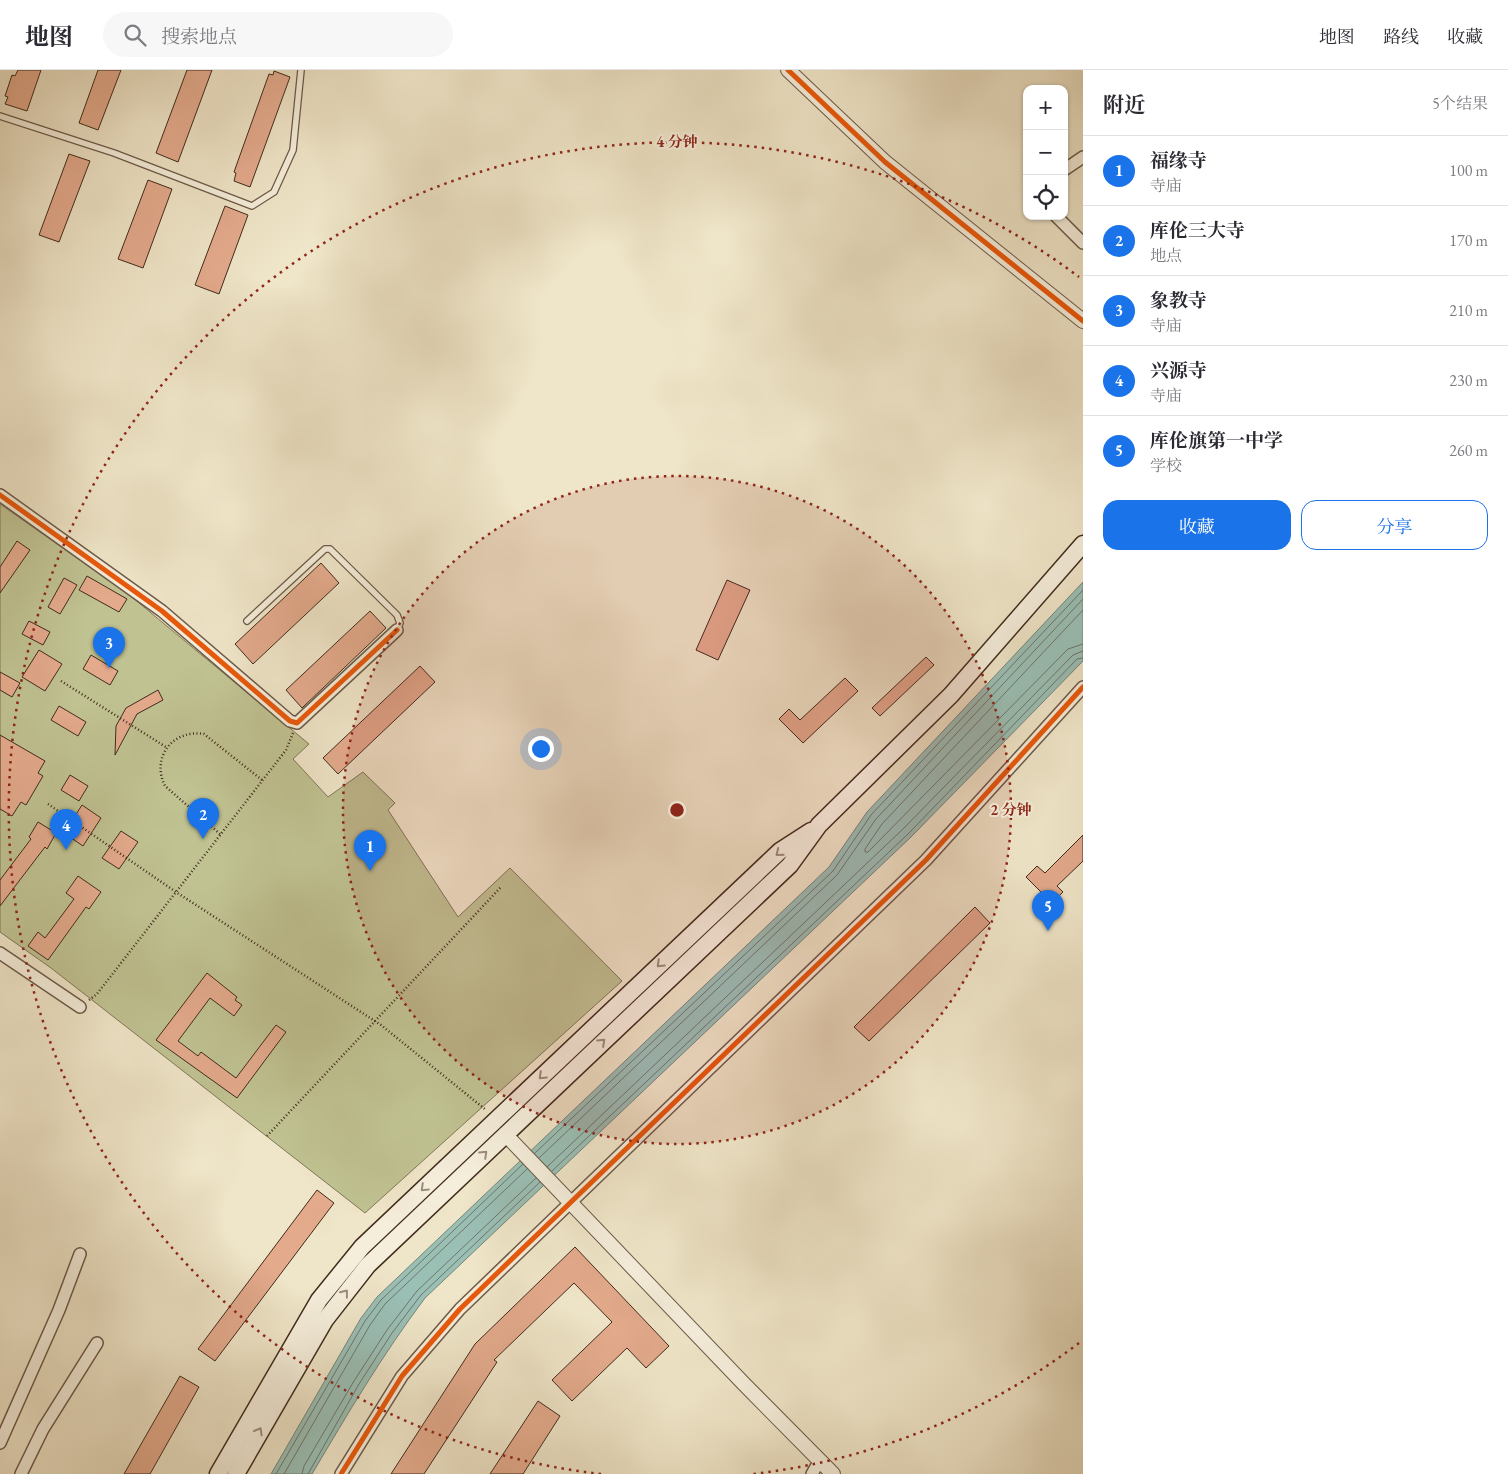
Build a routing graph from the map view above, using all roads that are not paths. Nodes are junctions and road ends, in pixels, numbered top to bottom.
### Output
1 (302, 70) edge
2 (788, 70) edge
3 (0, 116) edge
4 (1083, 157) edge
5 (1068, 167) edge
6 (1060, 220) edge
7 (1083, 243) edge
8 (1083, 321) edge
9 (0, 495) edge
10 (1083, 544) edge
11 (247, 621) dead end
12 (397, 630) joint
13 (1083, 687) edge
14 (819, 826) junction
15 (0, 953) edge
16 (80, 1007) road end
17 (506, 1134) junction
18 (571, 1202) junction
19 (80, 1254) dead end
20 (97, 1343) dead end
21 (0, 1443) edge
22 (820, 1460) junction
23 (21, 1474) edge
24 (218, 1474) edge
25 (236, 1474) edge
26 (342, 1474) edge
27 (812, 1474) edge
28 (833, 1474) edge

1 - 3 lane
2 - 8 street
4 - 5 street
6 - 7 street
9 - 12 street
10 - 14 main road
11 - 12 lane
13 - 18 street
17 -> 14 main road
14 -> 24 main road
15 - 16 street
17 - 18 street
25 -> 17 main road
18 - 22 street
18 - 26 street
19 - 21 street
20 - 23 street
22 - 27 street
22 - 28 street

